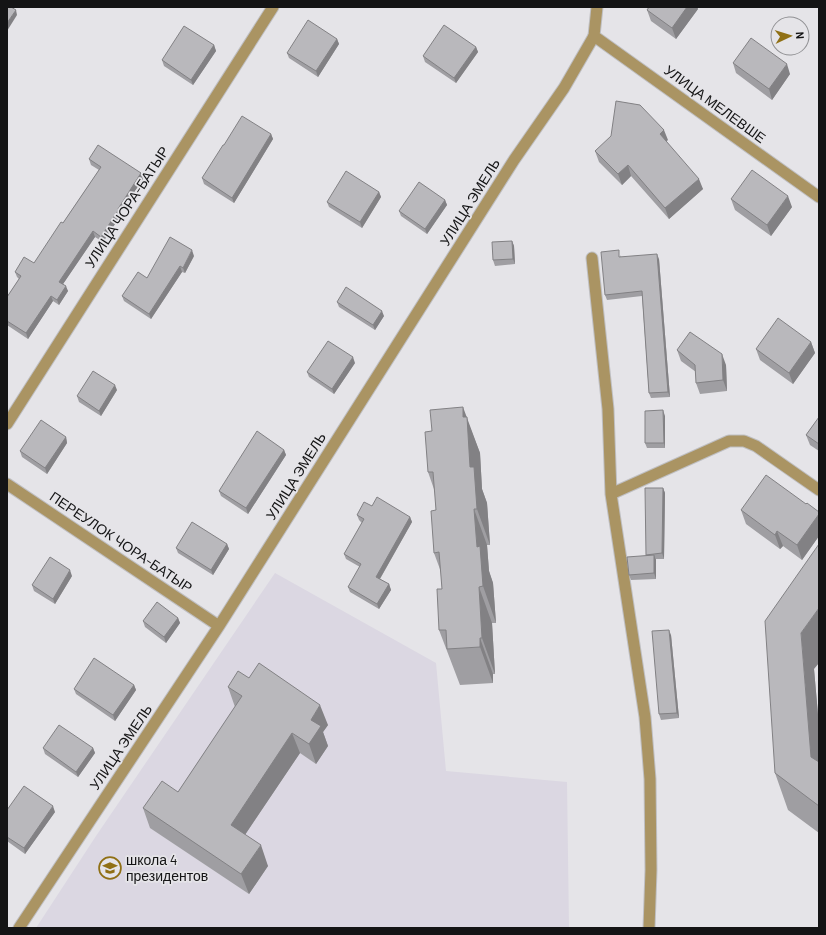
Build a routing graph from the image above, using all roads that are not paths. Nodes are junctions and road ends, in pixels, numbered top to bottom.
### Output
1 (273, 7) edge
2 (597, 7) edge
3 (594, 36) junction
4 (819, 197) edge
5 (592, 258) dead end
6 (7, 424) edge
7 (7, 484) edge
8 (819, 490) edge
9 (611, 494) junction
10 (219, 626) junction
11 (19, 928) edge
12 (649, 928) edge

1 - 6 street, УЛИЦА ЧОРА-БАТЫР
2 - 3 street
3 - 4 street, УЛИЦА МЕЛЕВШЕ
3 - 10 street, УЛИЦА ЭМЕЛЬ
5 - 9 street
7 - 10 street, ПЕРЕУЛОК ЧОРА-БАТЫР
8 - 9 street
9 - 12 street
10 - 11 street, УЛИЦА ЭМЕЛЬ

